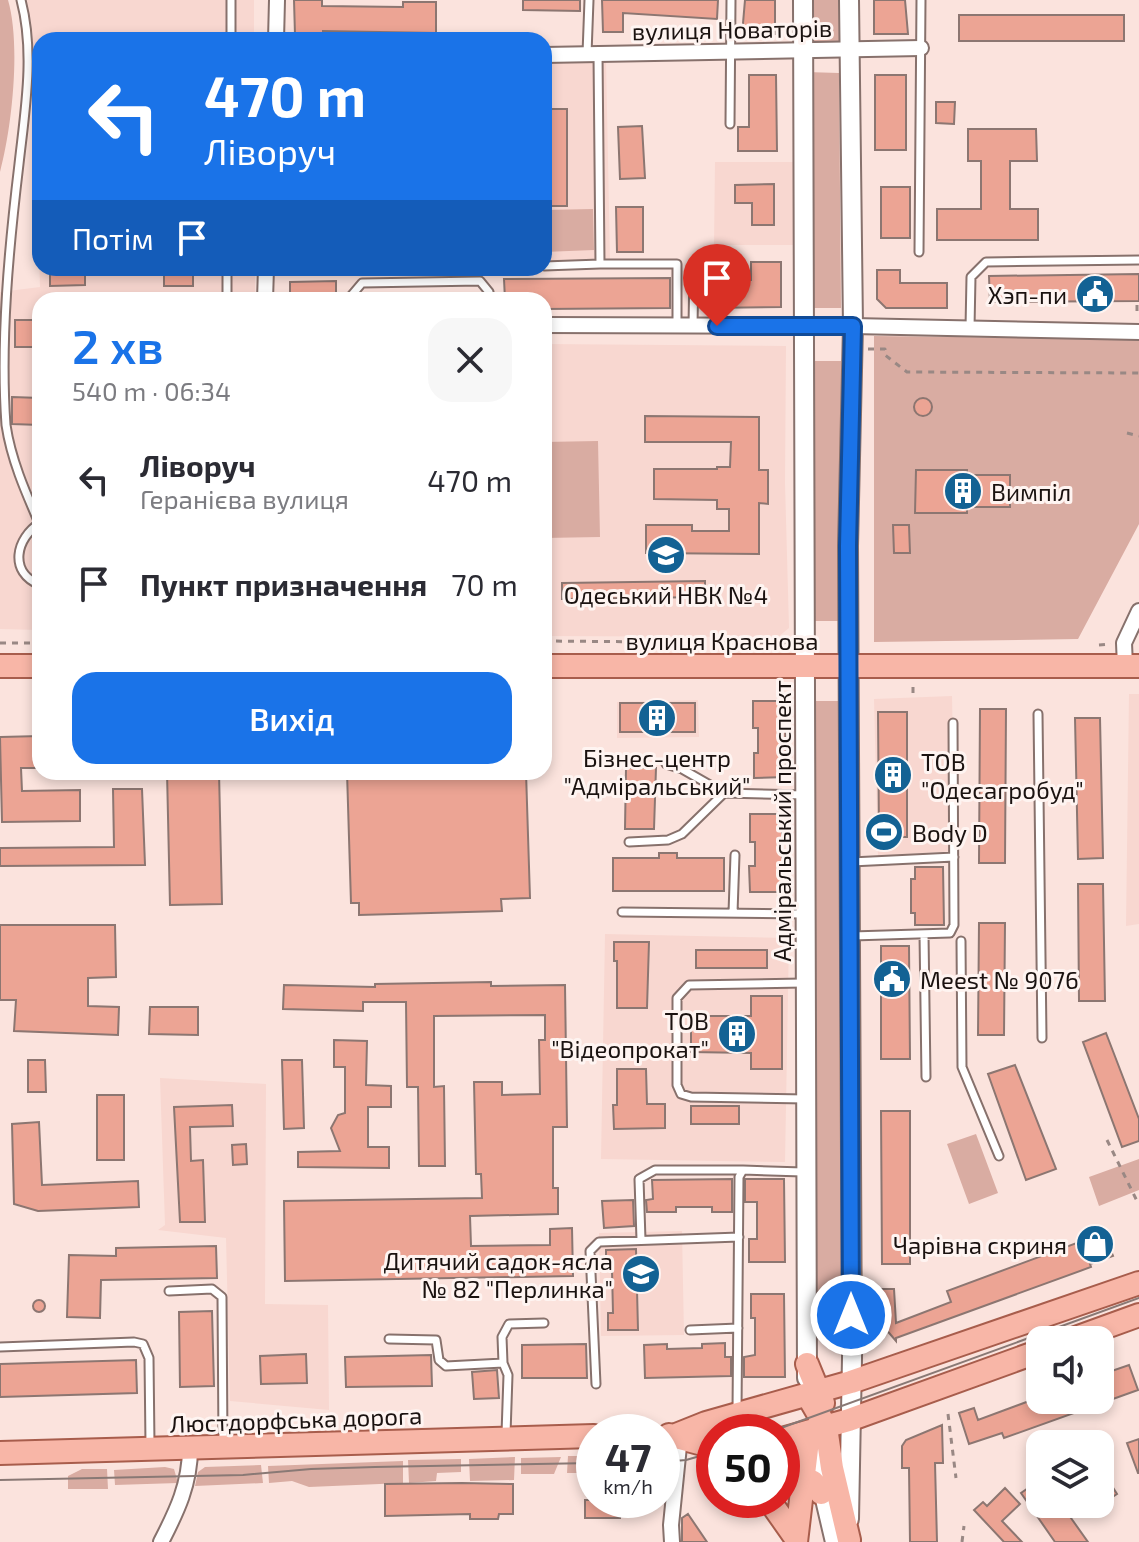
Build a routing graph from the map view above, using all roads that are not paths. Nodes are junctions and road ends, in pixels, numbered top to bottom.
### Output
1 (21, 0) edge
2 (231, 0) edge
3 (277, 0) edge
4 (589, 0) edge
5 (731, 0) edge
6 (803, 0) edge
7 (849, 0) edge
8 (921, 0) edge
9 (231, 32) edge
10 (276, 32) edge
11 (921, 48) junction
12 (850, 49) junction
13 (803, 51) junction
14 (729, 52) junction
15 (593, 54) junction
16 (552, 55) edge
17 (730, 124) dead end
18 (919, 252) dead end
19 (1139, 260) edge
20 (736, 263) dead end
21 (600, 264) junction
22 (552, 266) edge
23 (354, 292) edge
24 (489, 292) edge
25 (552, 325) edge
26 (685, 326) junction
27 (804, 326) junction
28 (853, 326) junction
29 (970, 328) junction
30 (1139, 332) edge
31 (32, 507) edge
32 (32, 528) edge
33 (32, 582) edge
34 (1139, 611) edge
35 (0, 666) edge
36 (32, 666) edge
37 (552, 666) edge
38 (804, 666) junction
39 (1132, 666) edge
40 (848, 667) junction
41 (1038, 714) dead end
42 (953, 723) dead end
43 (666, 764) dead end
44 (724, 793) junction
45 (805, 795) junction
46 (629, 842) dead end
47 (735, 855) dead end
48 (954, 857) junction
49 (849, 862) junction
50 (622, 912) dead end
51 (733, 913) junction
52 (805, 914) junction
53 (924, 934) junction
54 (850, 936) junction
55 (961, 941) dead end
56 (806, 983) junction
57 (1042, 1038) dead end
58 (926, 1077) dead end
59 (806, 1099) junction
60 (999, 1156) dead end
61 (743, 1170) junction
62 (806, 1172) junction
63 (739, 1237) junction
64 (641, 1240) junction
65 (1139, 1283) edge
66 (169, 1291) dead end
67 (1139, 1315) edge
68 (544, 1323) dead end
69 (1109, 1326) edge
70 (738, 1328) junction
71 (690, 1330) dead end
72 (389, 1339) dead end
73 (0, 1347) edge
74 (1026, 1356) edge
75 (503, 1363) junction
76 (807, 1364) joint
77 (851, 1382) junction
78 (596, 1384) dead end
79 (812, 1395) junction
80 (737, 1414) edge
81 (741, 1414) edge
82 (832, 1425) junction
83 (800, 1434) edge
84 (576, 1436) edge
85 (506, 1438) junction
86 (223, 1446) junction
87 (190, 1448) junction
88 (150, 1450) junction
89 (0, 1453) edge
90 (800, 1462) edge
91 (800, 1475) edge
92 (821, 1493) junction
93 (671, 1518) edge
94 (781, 1518) edge
95 (794, 1518) edge
96 (795, 1540) edge
97 (844, 1541) edge
98 (161, 1542) edge
99 (672, 1542) edge

1 - 31 lane
2 - 9 lane
3 - 10 street
4 - 15 lane
5 - 14 lane
6 - 13 main road, Адміральський проспект
7 - 12 main road
8 - 11 lane
11 - 12 street, вулиця Новаторів
11 - 18 lane
12 - 13 street, вулиця Новаторів
12 - 28 main road
13 - 14 street, вулиця Новаторів
13 - 27 main road, Адміральський проспект
14 - 15 street, вулиця Новаторів
14 - 17 lane
15 - 16 street, вулиця Новаторів
15 - 21 lane
19 - 29 lane
20 - 26 lane
21 - 22 lane
21 - 26 lane
23 - 24 lane
25 - 26 street
26 - 27 street
27 - 28 street
27 - 38 main road, Адміральський проспект
28 - 29 street
28 - 40 main road
29 - 30 street
32 - 33 lane
34 - 39 street
35 - 36 main road
37 - 38 main road, вулиця Краснова
38 - 40 main road, вулиця Краснова
38 - 45 main road, Адміральський проспект
39 - 40 main road, вулиця Краснова
40 - 49 main road
41 - 57 lane
42 - 48 lane
43 - 44 lane
44 - 45 lane
44 - 46 lane
45 - 52 main road, Адміральський проспект
47 - 51 lane
48 - 49 lane
48 - 53 lane
49 - 54 main road
50 - 51 lane
51 - 52 lane
52 - 56 main road, Адміральський проспект
53 - 54 lane
53 - 58 lane
54 - 77 main road
55 - 60 lane
56 - 59 main road, Адміральський проспект
56 - 59 lane
59 - 62 main road, Адміральський проспект
61 - 62 lane
61 - 63 lane
61 - 64 lane
62 - 76 main road, Адміральський проспект
63 - 64 lane
63 - 70 lane
64 - 78 lane
65 - 77 main road
66 - 86 lane
67 - 69 main road
68 - 75 lane
70 - 71 lane
70 - 80 lane
72 - 75 lane
73 - 88 lane
74 - 82 main road
75 - 85 lane
76 - 79 main road
77 - 79 main road
77 - 82 main road
79 - 81 main road
79 - 82 main road
79 - 82 main road
82 - 83 main road
82 - 90 main road
82 - 92 main road
82 - 97 main road
84 - 85 main road, Люстдорфська дорога
85 - 86 main road, Люстдорфська дорога
86 - 87 main road, Люстдорфська дорога
87 - 88 main road, Люстдорфська дорога
87 - 98 street
88 - 89 main road, Люстдорфська дорога
91 - 92 main road
92 - 97 main road
93 - 99 street
94 - 96 main road
95 - 96 main road

